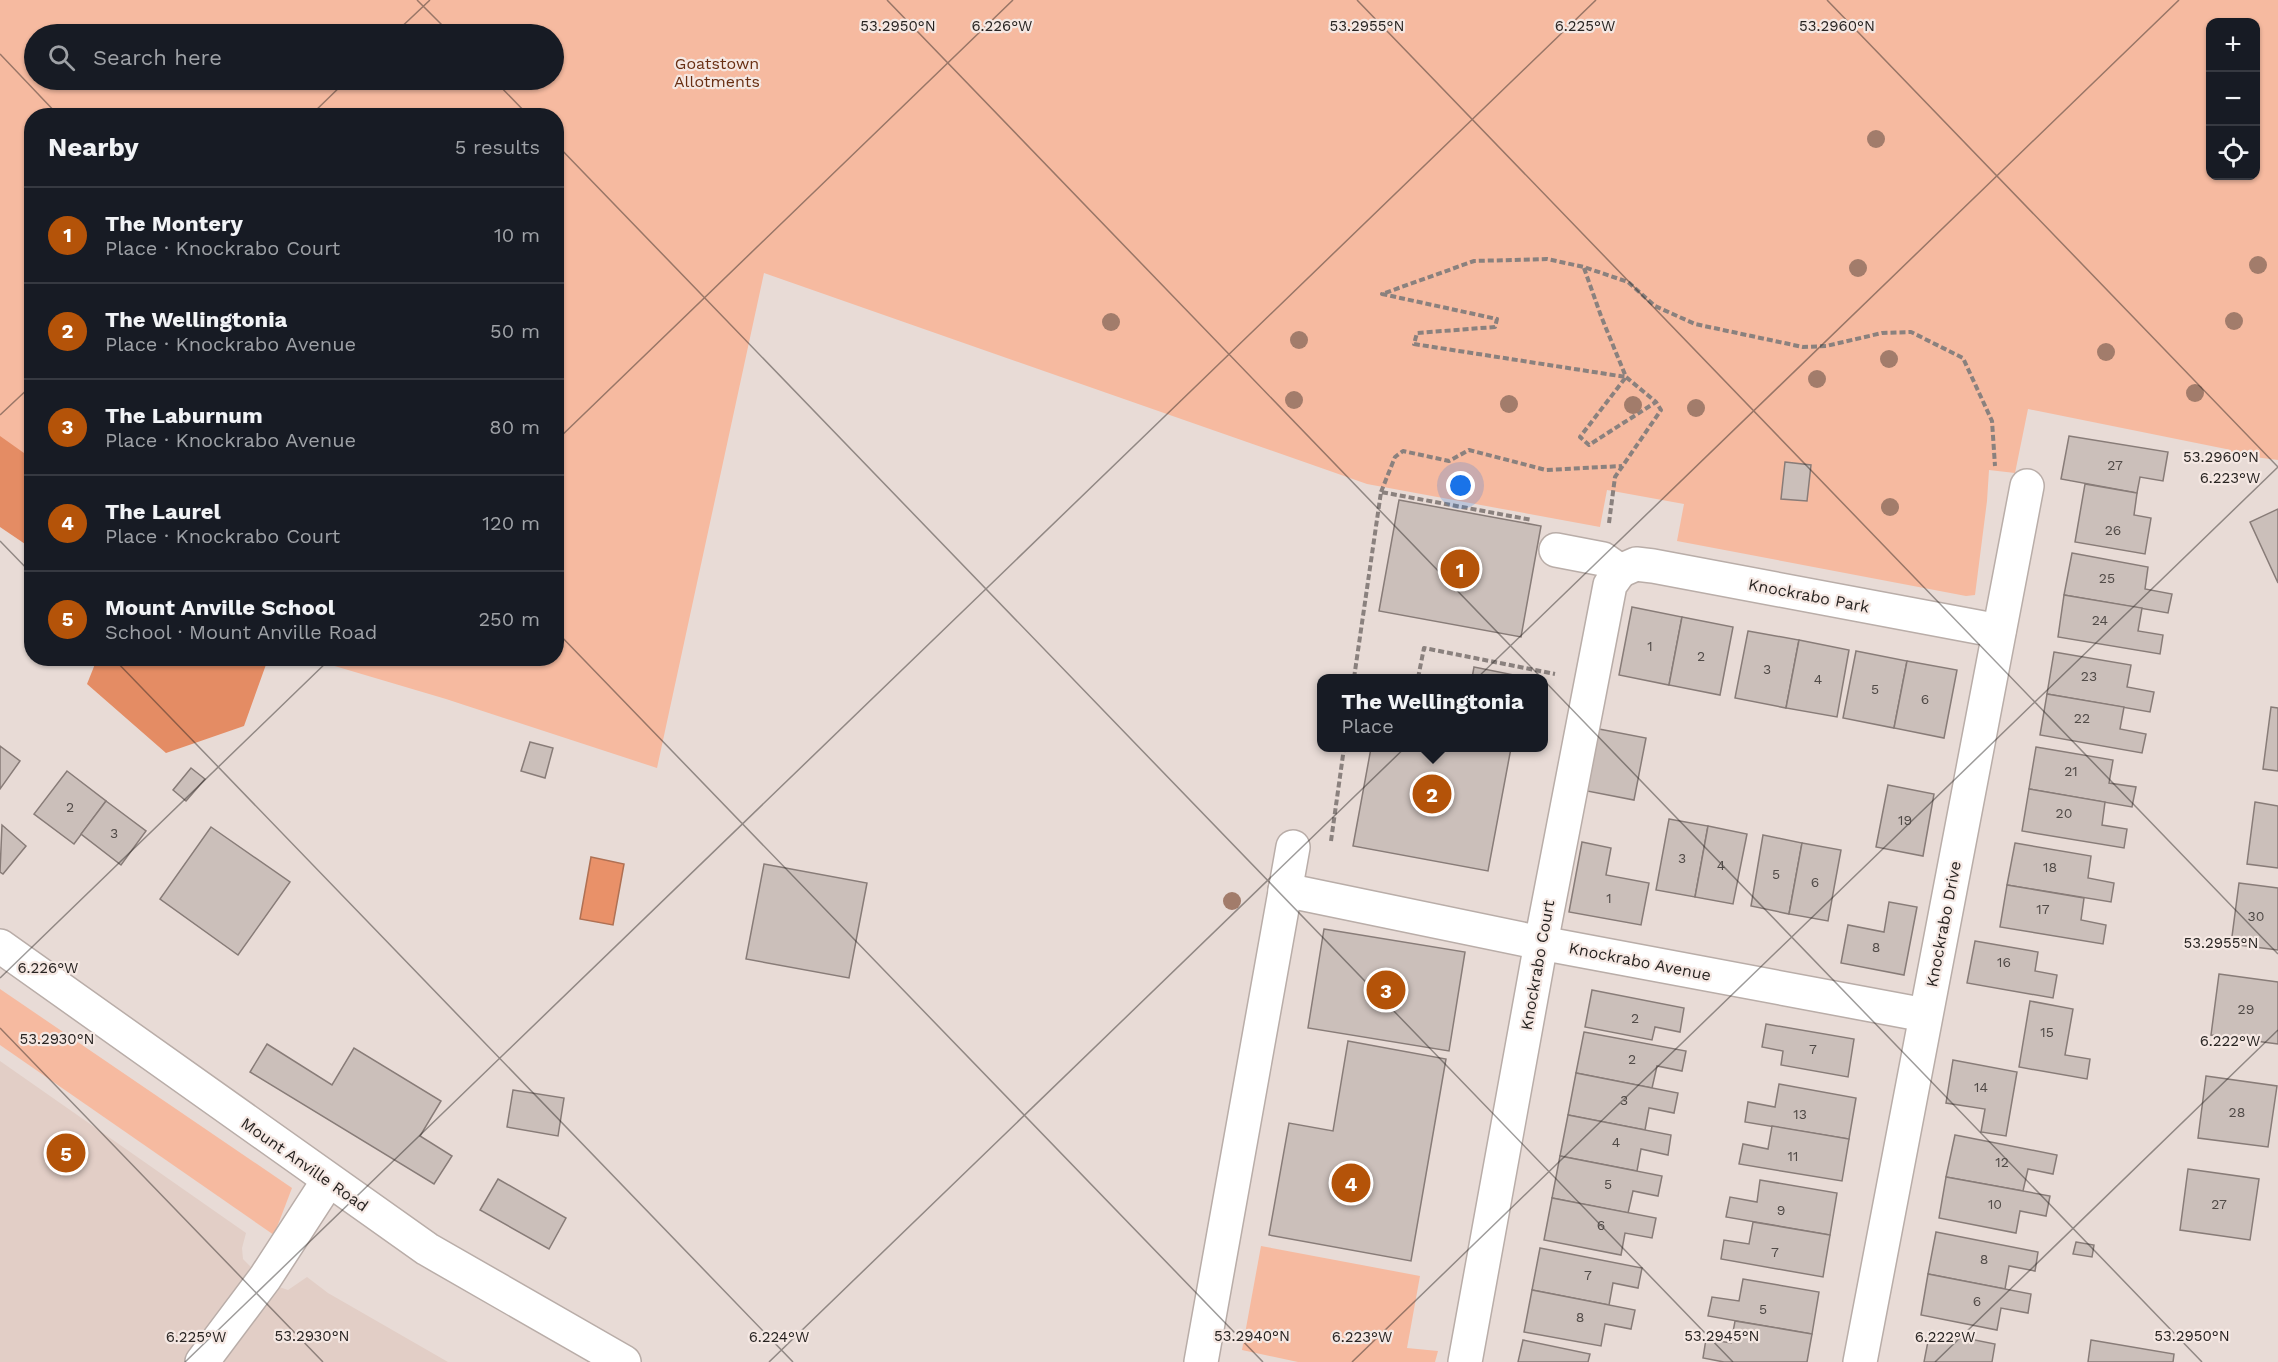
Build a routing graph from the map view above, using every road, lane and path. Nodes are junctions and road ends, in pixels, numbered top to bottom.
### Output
1 (1584, 267) junction
2 (1626, 377) junction
3 (1656, 402) junction
4 (1622, 466) junction
5 (2027, 486) joint
6 (1381, 492) junction
7 (1539, 522) dead end
8 (1556, 550) dead end
9 (1620, 571) junction
10 (1999, 631) junction
11 (1526, 669) dead end
12 (1355, 674) edge
13 (1419, 674) edge
14 (1343, 752) edge
15 (1293, 847) joint
16 (1285, 890) junction
17 (1541, 943) junction
18 (0, 946) edge
19 (1925, 1015) junction
20 (328, 1181) junction
21 (202, 1362) edge
22 (624, 1362) edge
23 (1201, 1362) edge
24 (1465, 1362) edge
25 (1860, 1362) edge

1 - 2 path
1 - 2 path
1 - 5 path
2 - 3 path
2 - 3 path
3 - 4 path
4 - 6 path
4 - 9 path
5 - 10 street, Knockrabo Drive
6 - 7 path
6 - 12 path
8 - 9 street
9 - 10 street, Knockrabo Park
9 - 17 street, Knockrabo Court
10 - 19 street, Knockrabo Drive
11 - 13 path
14 - 15 path
15 - 16 street
16 - 17 street, Knockrabo Avenue
16 - 23 street
17 - 19 street, Knockrabo Avenue
17 - 24 street, Knockrabo Court
18 - 20 street, Mount Anville Road
19 - 25 street, Knockrabo Drive
20 - 21 street
20 - 22 street, Mount Anville Road

